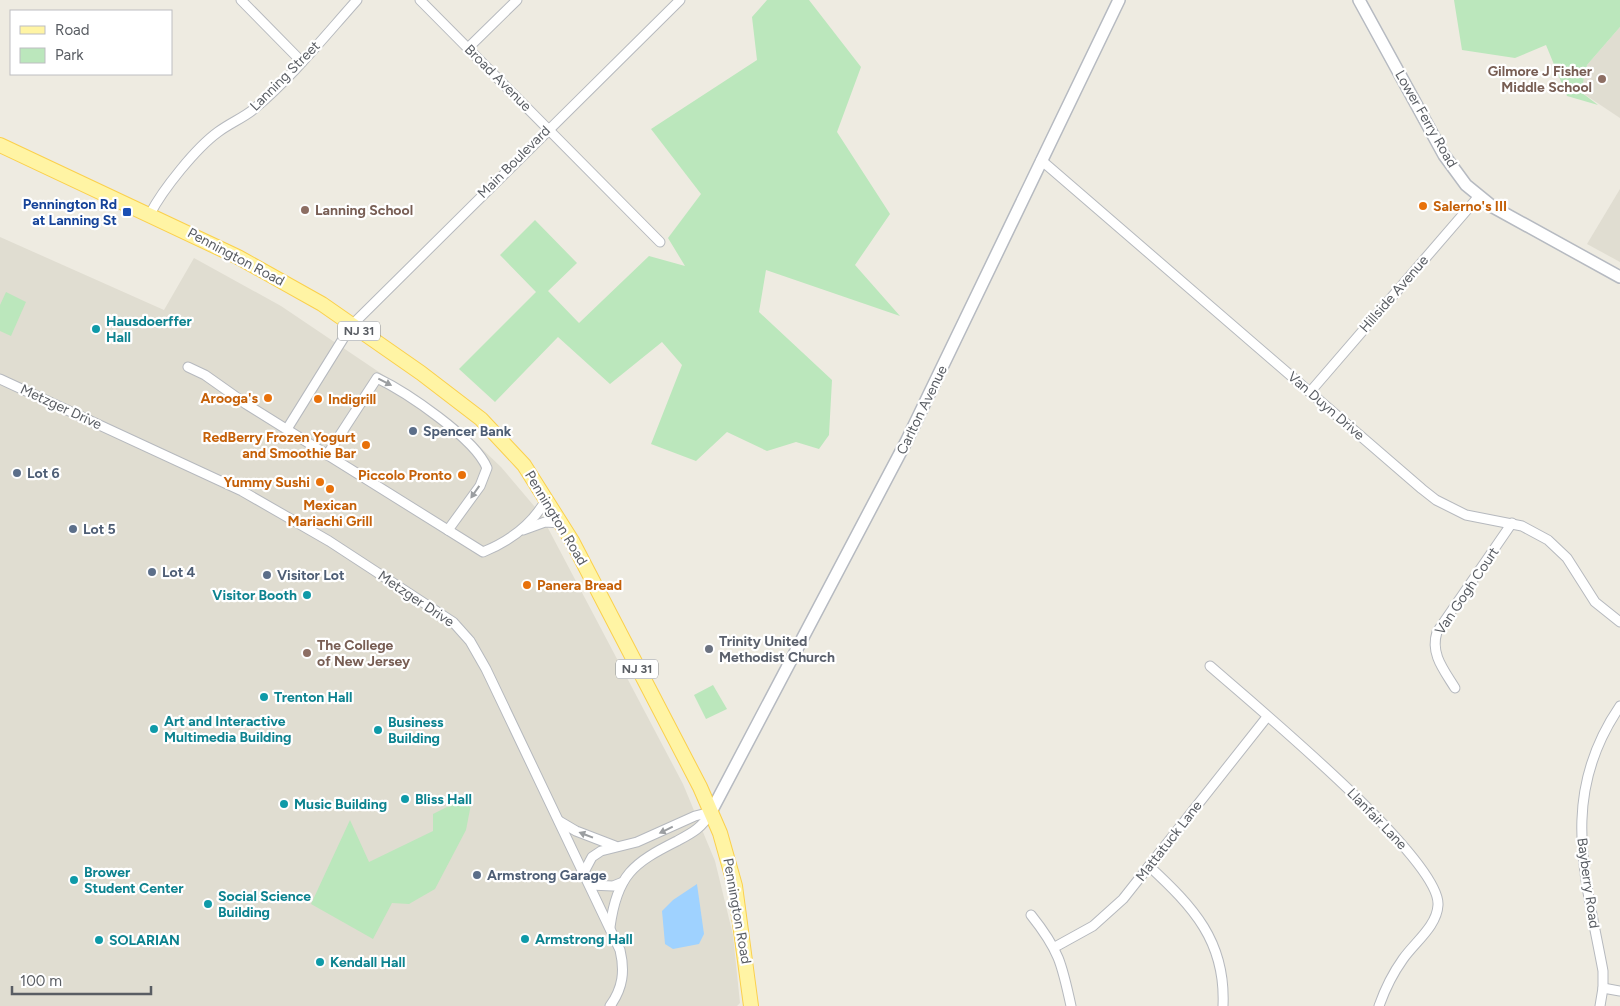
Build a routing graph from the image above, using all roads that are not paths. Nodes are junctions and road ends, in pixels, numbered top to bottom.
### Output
1 (242, 0) edge
2 (356, 0) edge
3 (420, 0) edge
4 (517, 0) edge
5 (680, 0) edge
6 (1119, 0) edge
7 (1359, 0) edge
8 (468, 48) junction
9 (302, 62) junction
10 (548, 129) junction
11 (0, 145) edge
12 (1041, 160) junction
13 (1478, 196) junction
14 (150, 214) junction
15 (660, 242) dead end
16 (1620, 276) edge
17 (351, 326) junction
18 (188, 367) dead end
19 (0, 379) edge
20 (1310, 392) junction
21 (287, 429) junction
22 (327, 455) junction
23 (546, 498) junction
24 (562, 523) junction
25 (1512, 523) junction
26 (448, 530) junction
27 (520, 531) junction
28 (1620, 622) edge
29 (1210, 666) dead end
30 (1455, 688) dead end
31 (1620, 706) edge
32 (1267, 717) junction
33 (711, 812) junction
34 (559, 821) junction
35 (615, 846) junction
36 (1149, 866) junction
37 (584, 872) junction
38 (623, 882) junction
39 (590, 885) junction
40 (1031, 916) dead end
41 (610, 928) junction
42 (1055, 947) junction
43 (1603, 988) junction
44 (1620, 991) edge
45 (610, 1006) edge
46 (752, 1006) edge
47 (1070, 1006) edge
48 (1223, 1006) edge
49 (1379, 1006) edge
50 (1600, 1006) edge

1 - 9 street
2 - 9 street, Lanning Street
3 - 8 street, Broad Avenue
4 - 8 street
5 - 10 street, Main Boulevard
6 - 12 street, Carlton Avenue
7 - 13 street, Lower Ferry Road
8 - 10 street, Broad Avenue
9 - 14 street, Lanning Street
10 - 15 street, Broad Avenue
10 - 17 street, Main Boulevard
11 - 14 main road, Pennington Road / NJ 31
12 - 20 street, Van Duyn Drive
12 - 33 street, Carlton Avenue
13 - 16 street, Lower Ferry Road
13 - 20 street, Hillside Avenue
14 - 17 main road, Pennington Road / NJ 31
17 - 21 street, Main Boulevard
17 - 23 main road, Pennington Road / NJ 31
18 - 21 street
19 - 34 street, Metzger Drive
20 - 25 street, Van Duyn Drive
21 - 22 street
22 - 26 street
22 -> 26 street
23 - 24 main road, Pennington Road / NJ 31
23 - 27 street
24 - 27 street
24 - 33 main road, Pennington Road / NJ 31
25 - 28 street, Van Duyn Drive
25 - 30 street, Van Gogh Court
26 - 27 street
29 - 32 street, Llanfair Lane
31 - 43 street, Bayberry Road
32 - 36 street, Mattatuck Lane
32 - 49 street, Llanfair Lane
33 -> 35 street
33 - 38 street
33 - 46 main road, Pennington Road / NJ 31
35 -> 34 street
34 - 37 street, Metzger Drive
35 - 37 street
36 - 42 street, Mattatuck Lane
36 - 48 street
37 - 39 street, Metzger Drive
38 - 39 street
38 - 41 street
39 - 41 street, Metzger Drive
40 - 42 street
41 - 45 street, Metzger Drive
42 - 47 street
43 - 44 street
43 - 50 street, Bayberry Road

